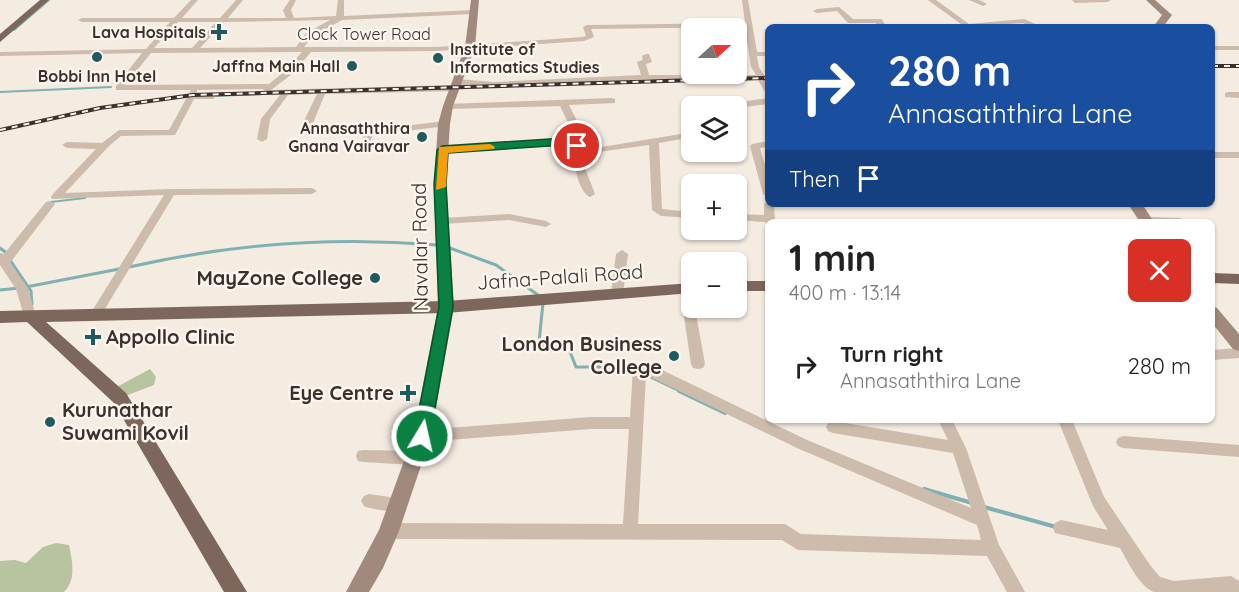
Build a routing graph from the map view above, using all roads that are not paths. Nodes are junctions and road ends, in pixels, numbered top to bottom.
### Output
1 (45, 0) edge
2 (195, 0) edge
3 (240, 0) edge
4 (293, 0) edge
5 (340, 0) edge
6 (745, 0) edge
7 (931, 0) edge
8 (972, 0) edge
9 (1108, 0) edge
10 (1150, 0) edge
11 (1075, 2) dead end
12 (983, 4) dead end
13 (474, 6) edge
14 (817, 11) dead end
15 (340, 18) junction
16 (308, 19) junction
17 (82, 20) dead end
18 (291, 20) junction
19 (220, 21) junction
20 (173, 22) junction
21 (880, 24) edge
22 (965, 24) edge
23 (990, 24) edge
24 (1031, 24) edge
25 (1160, 24) edge
26 (750, 25) junction
27 (309, 35) junction
28 (0, 39) edge
29 (470, 47) junction
30 (1215, 48) edge
31 (1239, 48) edge
32 (299, 49) junction
33 (309, 49) junction
34 (194, 50) junction
35 (147, 51) junction
36 (0, 54) edge
37 (753, 54) junction
38 (765, 54) edge
39 (646, 56) dead end
40 (646, 77) junction
41 (764, 78) edge
42 (456, 85) junction
43 (273, 86) junction
44 (193, 92) junction
45 (322, 92) junction
46 (254, 93) junction
47 (1228, 95) dead end
48 (1239, 95) edge
49 (284, 96) dead end
50 (612, 101) dead end
51 (765, 101) edge
52 (562, 103) junction
53 (747, 104) edge
54 (448, 106) junction
55 (308, 123) dead end
56 (444, 124) junction
57 (681, 136) edge
58 (262, 139) dead end
59 (654, 141) junction
60 (106, 144) dead end
61 (765, 144) edge
62 (67, 146) dead end
63 (578, 148) junction
64 (363, 150) dead end
65 (442, 150) junction
66 (1215, 155) edge
67 (1239, 155) edge
68 (765, 183) edge
69 (312, 191) dead end
70 (171, 192) junction
71 (590, 194) dead end
72 (50, 204) dead end
73 (681, 214) edge
74 (747, 218) edge
75 (765, 220) edge
76 (442, 221) junction
77 (546, 224) dead end
78 (622, 254) dead end
79 (2, 259) edge
80 (1215, 278) edge
81 (1239, 279) edge
82 (747, 286) edge
83 (765, 286) edge
84 (681, 289) edge
85 (617, 294) junction
86 (446, 307) junction
87 (96, 314) junction
88 (30, 316) junction
89 (1215, 316) edge
90 (693, 318) edge
91 (1, 319) edge
92 (1239, 345) edge
93 (1239, 352) edge
94 (1215, 355) edge
95 (698, 364) dead end
96 (636, 423) junction
97 (946, 423) edge
98 (1066, 423) edge
99 (833, 427) dead end
100 (422, 436) junction
101 (1123, 442) dead end
102 (959, 448) junction
103 (1239, 451) edge
104 (363, 456) dead end
105 (414, 458) junction
106 (369, 501) dead end
107 (398, 504) junction
108 (982, 520) junction
109 (1061, 528) dead end
110 (389, 531) junction
111 (630, 531) junction
112 (1124, 541) junction
113 (992, 548) junction
114 (237, 592) edge
115 (357, 592) edge
116 (1016, 592) edge
117 (1237, 592) edge

1 - 28 main road
2 - 20 street
3 - 19 street
4 - 18 street
5 - 15 street
6 - 26 street
7 - 22 street
8 - 12 street
9 - 11 street
10 - 25 street
13 - 15 street
13 - 29 street, Navalar Road
14 - 21 street
15 - 16 street
15 - 27 street
16 - 18 street
16 - 27 street
17 - 20 street
18 - 19 street
19 - 20 street
19 - 34 street
20 - 35 street
23 - 24 street
26 - 29 street, Clock Tower Road
26 - 37 street
27 - 32 street
29 - 33 street, Clock Tower Road
29 - 42 street, Navalar Road
30 - 31 street
32 - 33 street, Clock Tower Road
32 - 34 street, Clock Tower Road
33 - 43 street
34 - 35 street, Clock Tower Road
35 - 36 street, Clock Tower Road
35 - 44 street
37 - 38 street
37 - 41 street
39 - 40 street
40 - 41 street
40 - 42 street
42 - 45 street
42 - 54 street, Navalar Road
43 - 44 street
43 - 46 street
44 - 46 street
44 - 60 street
45 - 46 street
45 - 55 street
47 - 48 street
49 - 58 street
50 - 52 street
51 - 53 street
52 - 54 street
52 - 63 street
54 - 56 street, Navalar Road
56 - 64 street
56 - 65 street, Navalar Road
57 - 59 street
59 - 63 street
59 - 73 street
61 - 68 street
62 - 70 street
63 - 65 street
63 - 71 street
65 - 76 street, Navalar Road
66 - 67 street
69 - 70 street
70 - 87 street
72 - 79 street
74 - 75 street
76 - 77 street
76 - 86 street, Navalar Road
78 - 85 street
79 - 88 street
80 - 81 main road
82 - 83 main road
84 - 85 main road, Jafna-Palali Road
85 - 86 main road, Jafna-Palali Road
86 - 87 main road, Jafna-Palali Road
86 - 100 street, Navalar Road
87 - 88 main road, Jafna-Palali Road
88 - 91 main road, Jafna-Palali Road
88 - 114 main road
89 - 92 street
90 - 95 street
93 - 94 street
96 - 100 street
96 - 108 street
96 - 111 street
97 - 102 street
98 - 112 street
99 - 102 street
100 - 105 street, Navalar Road
101 - 103 street
102 - 108 street
104 - 105 street
105 - 107 street, Navalar Road
106 - 107 street
107 - 110 street, Navalar Road
108 - 113 street
109 - 112 street
110 - 111 street
110 - 115 street, Navalar Road
111 - 113 street
112 - 117 street
113 - 116 street

